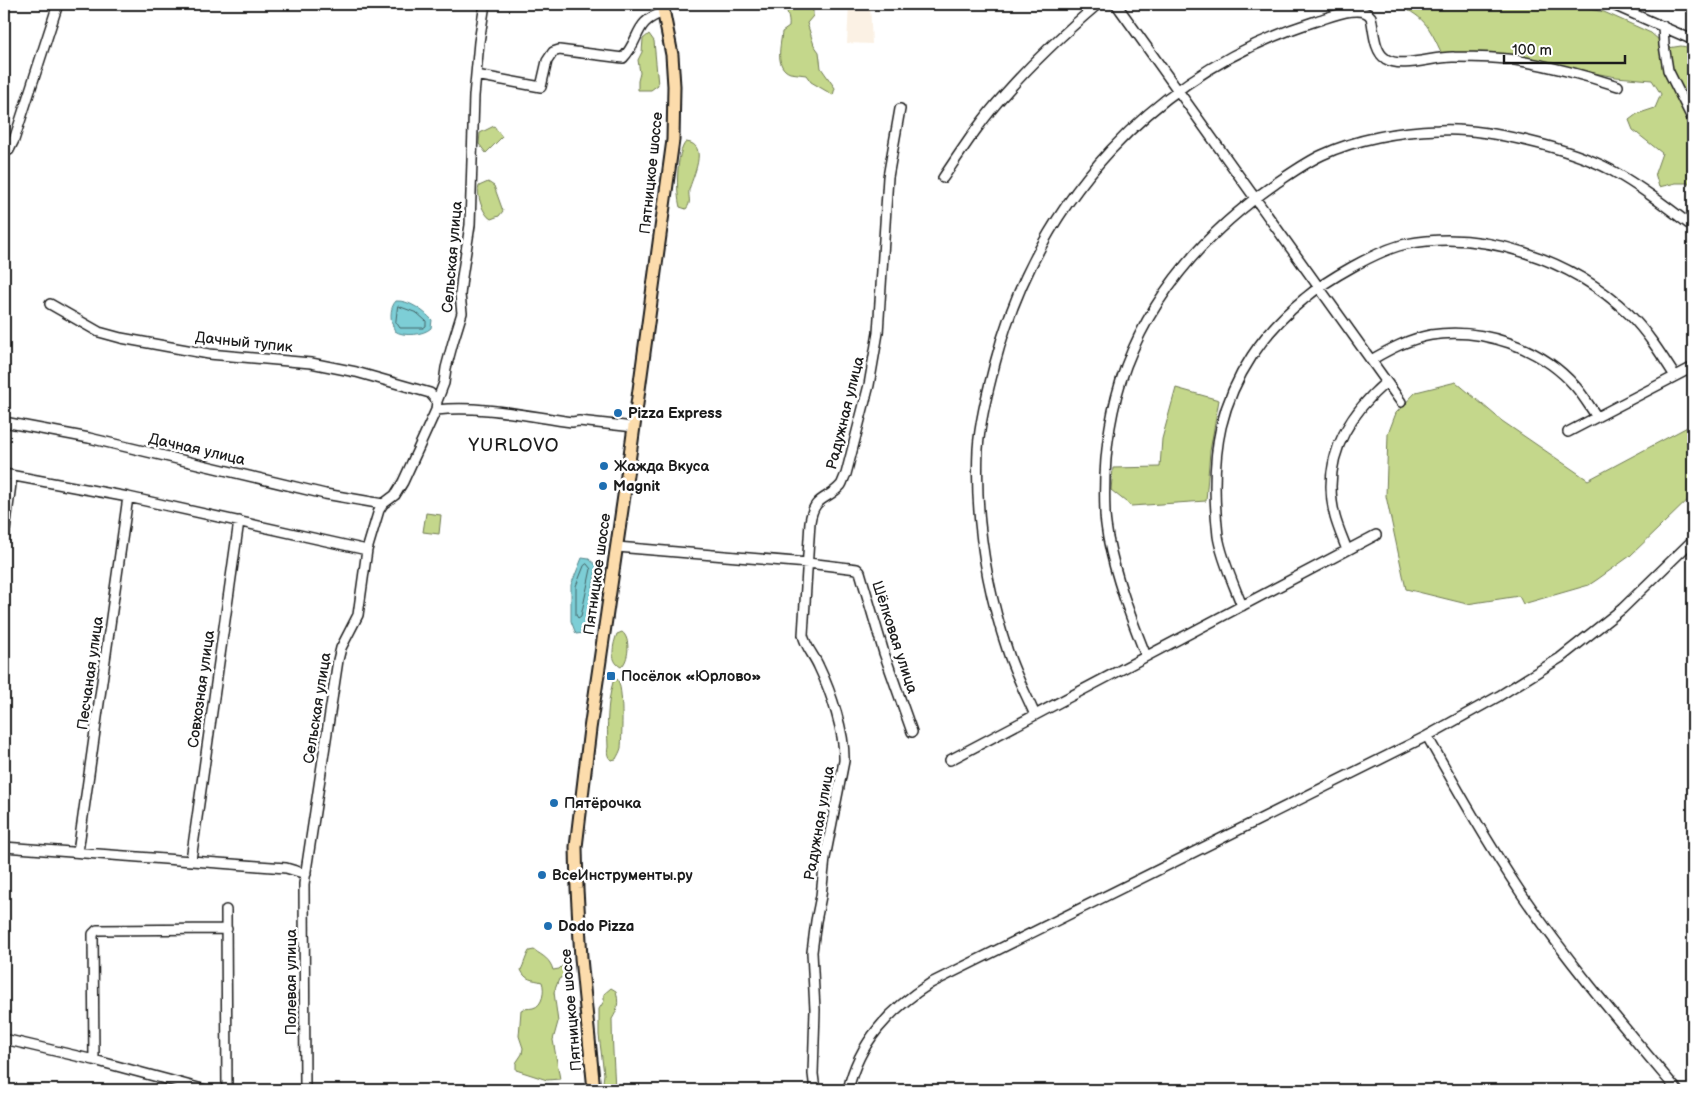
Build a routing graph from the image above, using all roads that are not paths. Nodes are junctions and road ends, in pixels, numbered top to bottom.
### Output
1 (58, 4) edge
2 (485, 4) edge
3 (1098, 4) edge
4 (1116, 4) edge
5 (1611, 4) edge
6 (664, 8) edge
7 (1663, 26) junction
8 (1693, 40) edge
9 (476, 75) junction
10 (1618, 86) dead end
11 (1177, 90) junction
12 (900, 109) dead end
13 (1693, 120) edge
14 (4, 150) edge
15 (943, 178) dead end
16 (1254, 198) junction
17 (1693, 227) edge
18 (1318, 287) junction
19 (50, 304) dead end
20 (1371, 360) junction
21 (1693, 366) edge
22 (1675, 376) junction
23 (1386, 382) junction
24 (1401, 402) dead end
25 (436, 406) junction
26 (1597, 417) junction
27 (4, 422) edge
28 (634, 427) junction
29 (1568, 432) dead end
30 (8, 475) edge
31 (128, 497) junction
32 (383, 504) junction
33 (239, 521) junction
34 (1376, 535) dead end
35 (4, 539) edge
36 (1693, 540) edge
37 (616, 546) junction
38 (367, 550) junction
39 (1348, 550) junction
40 (808, 563) junction
41 (1242, 606) junction
42 (1146, 656) junction
43 (1035, 715) junction
44 (912, 732) dead end
45 (1427, 736) junction
46 (950, 760) dead end
47 (4, 847) edge
48 (78, 852) junction
49 (191, 860) junction
50 (306, 874) junction
51 (226, 910) dead end
52 (227, 928) junction
53 (4, 1039) edge
54 (94, 1060) junction
55 (305, 1088) edge
56 (206, 1090) edge
57 (227, 1090) edge
58 (594, 1090) edge
59 (815, 1090) edge
60 (848, 1090) edge
61 (1677, 1090) edge

1 - 14 street
2 - 9 street, Сельская улица
3 - 15 street
4 - 11 street
5 - 7 street
6 - 9 street
6 - 28 main road, Пятницкое шоссе
7 - 8 street
7 - 13 street
9 - 25 street, Сельская улица
10 - 11 street
11 - 16 street
11 - 43 street
12 - 40 street, Радужная улица
16 - 17 street
16 - 18 street
16 - 42 street
18 - 20 street
18 - 22 street
18 - 41 street
19 - 25 street, Дачный тупик
20 - 23 street
20 - 26 street
21 - 22 street
22 - 26 street
23 - 24 street
23 - 39 street
25 - 28 street
25 - 32 street, Сельская улица
26 - 29 street
27 - 32 street, Дачная улица
28 - 37 main road, Пятницкое шоссе
30 - 31 street
30 - 35 street
31 - 33 street
31 - 48 street, Песчаная улица
32 - 38 street, Сельская улица
33 - 38 street
33 - 49 street, Совхозная улица
34 - 39 street
36 - 45 street
37 - 40 street
37 - 58 main road, Пятницкое шоссе
38 - 50 street, Сельская улица
39 - 41 street
40 - 44 street, Шёлковая улица
40 - 59 street, Радужная улица
41 - 42 street
42 - 43 street
43 - 46 street
45 - 60 street
45 - 61 street
47 - 48 street
48 - 49 street
49 - 50 street
50 - 55 street, Полевая улица
51 - 52 street
52 - 54 street
52 - 57 street
53 - 54 street
54 - 56 street

